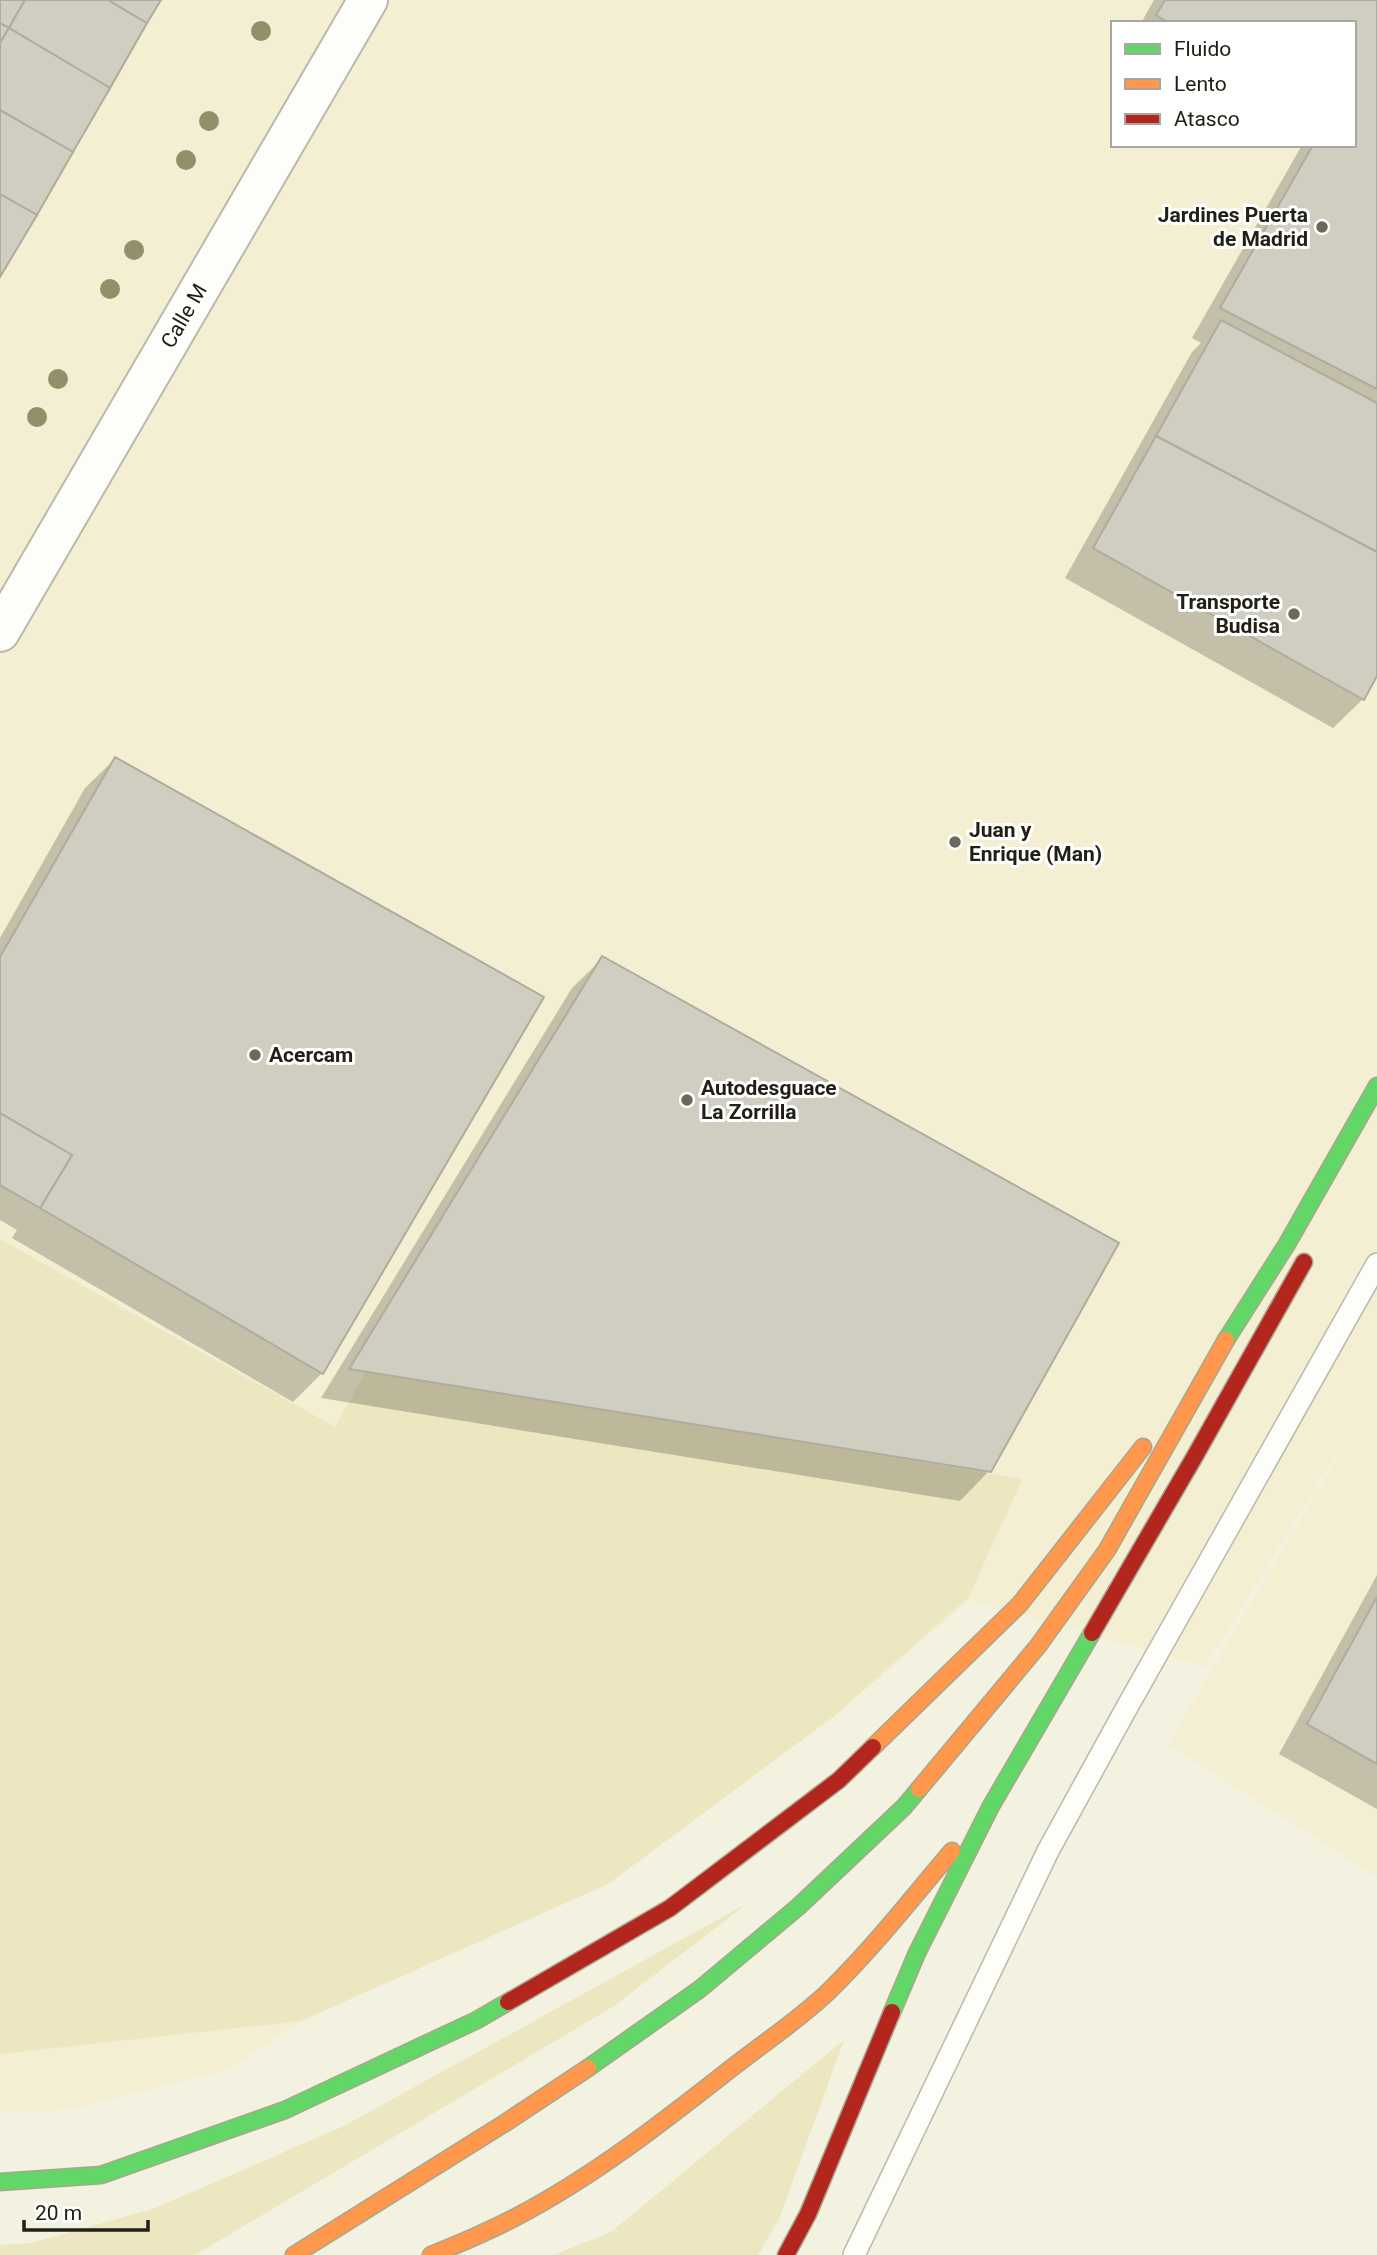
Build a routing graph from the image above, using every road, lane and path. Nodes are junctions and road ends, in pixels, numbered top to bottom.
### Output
1 (368, 0) edge
2 (0, 632) edge
3 (1377, 1086) edge
4 (1309, 1254) dead end
5 (1377, 1264) edge
6 (1220, 1350) junction
7 (991, 1807) junction
8 (0, 2182) edge
9 (294, 2255) edge
10 (431, 2255) edge
11 (786, 2255) edge
12 (854, 2255) edge

1 - 2 street, Calle M
3 - 6 highway
4 - 7 highway
5 - 12 lane
6 - 8 highway
6 - 9 highway
7 - 10 highway
7 - 11 highway

